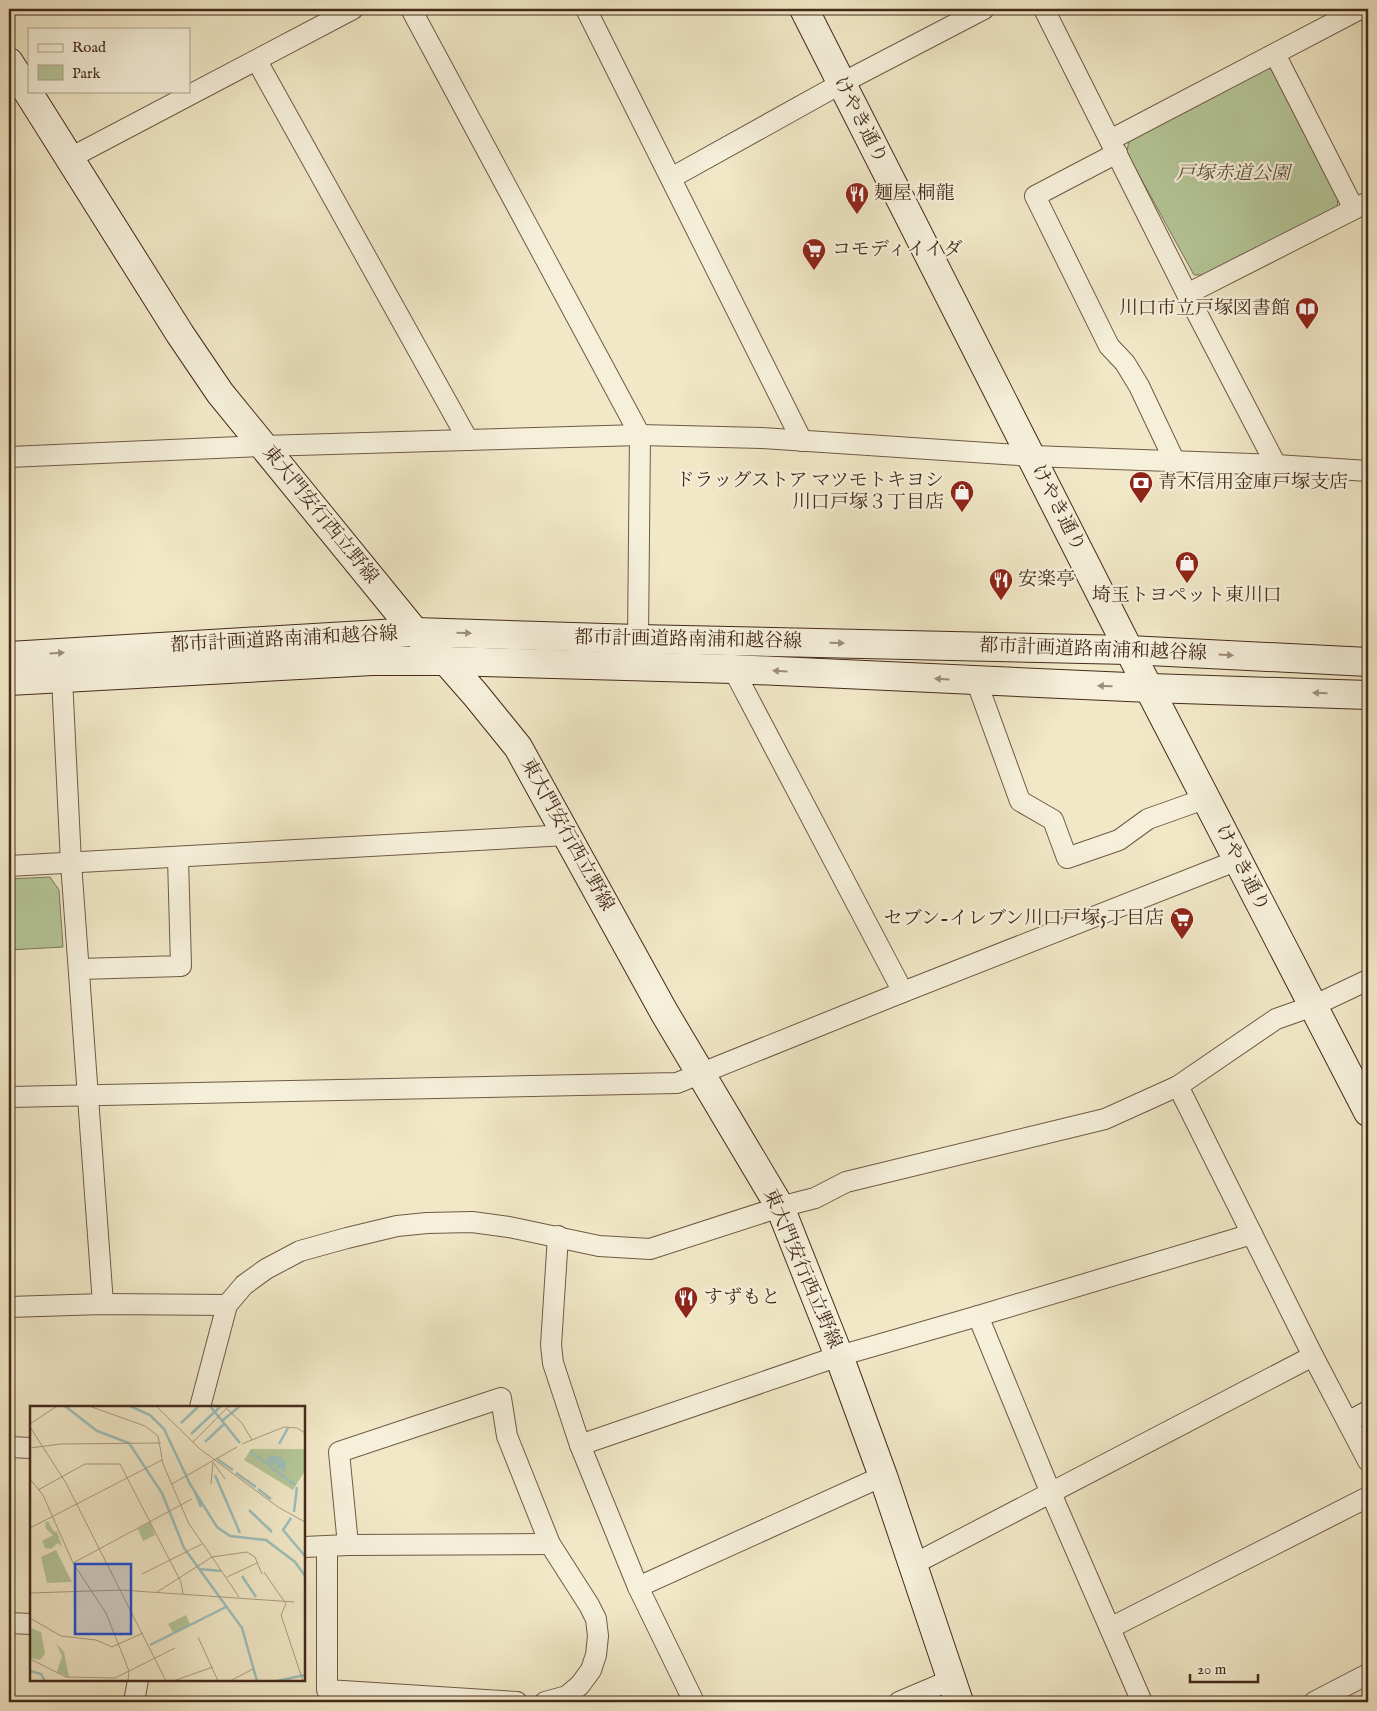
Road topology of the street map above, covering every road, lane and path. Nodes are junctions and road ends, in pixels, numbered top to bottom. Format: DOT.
graph roads {
  1 [pos="353,9"];
  2 [pos="410,9"];
  3 [pos="586,9"];
  4 [pos="804,9"];
  5 [pos="984,9"];
  6 [pos="1044,9"];
  7 [pos="1360,9"];
  8 [pos="1275,54"];
  9 [pos="257,61"];
  10 [pos="9,62"];
  11 [pos="842,84"];
  12 [pos="28,92"];
  13 [pos="28,92"];
  14 [pos="1114,147"];
  15 [pos="70,158"];
  16 [pos="671,178"];
  17 [pos="1361,206"];
  18 [pos="1187,294"];
  19 [pos="640,435"];
  20 [pos="468,440"];
  21 [pos="802,441"];
  22 [pos="263,446"];
  23 [pos="1032,456"];
  24 [pos="9,457"];
  25 [pos="1175,462"];
  26 [pos="1276,465"];
  27 [pos="1368,471"];
  28 [pos="415,632"];
  29 [pos="638,639"];
  30 [pos="1129,650"];
  31 [pos="9,656"];
  32 [pos="446,661"];
  33 [pos="1368,662"];
  34 [pos="733,669"];
  35 [pos="62,678"];
  36 [pos="976,680"];
  37 [pos="9,681"];
  38 [pos="1150,688"];
  39 [pos="1368,695"];
  40 [pos="1207,798"];
  41 [pos="567,835"];
  42 [pos="178,858"];
  43 [pos="1238,860"];
  44 [pos="71,863"];
  45 [pos="9,866"];
  46 [pos="80,969"];
  47 [pos="1368,980"];
  48 [pos="903,992"];
  49 [pos="1313,1006"];
  50 [pos="702,1073"];
  51 [pos="1178,1086"];
  52 [pos="9,1097"];
  53 [pos="88,1097"];
  54 [pos="1368,1112"];
  55 [pos="780,1207"];
  56 [pos="1252,1234"];
  57 [pos="558,1236"];
  58 [pos="103,1304"];
  59 [pos="227,1305"];
  60 [pos="9,1307"];
  61 [pos="978,1316"];
  62 [pos="839,1356"];
  63 [pos="1313,1356"];
  64 [pos="200,1406"];
  65 [pos="1368,1411"];
  66 [pos="1348,1422"];
  67 [pos="580,1445"];
  68 [pos="9,1447"];
  69 [pos="30,1448"];
  70 [pos="1368,1461"];
  71 [pos="883,1476"];
  72 [pos="1050,1492"];
  73 [pos="1368,1497"];
  74 [pos="550,1544"];
  75 [pos="348,1545"];
  76 [pos="326,1547"];
  77 [pos="305,1548"];
  78 [pos="912,1565"];
  79 [pos="638,1587"];
  80 [pos="9,1623"];
  81 [pos="30,1624"];
  82 [pos="1110,1628"];
  83 [pos="1368,1674"];
  84 [pos="138,1681"];
  85 [pos="955,1691"];
  86 [pos="134,1702"];
  87 [pos="517,1702"];
  88 [pos="545,1702"];
  89 [pos="694,1702"];
  90 [pos="899,1702"];
  91 [pos="1142,1702"];
  92 [pos="1314,1702"];
  1 -- 9 [label="street"];
  2 -- 19 [label="street"];
  3 -- 16 [label="street"];
  4 -- 11 [label="street, けやき通り"];
  5 -- 11 [label="street"];
  6 -- 14 [label="street"];
  7 -- 8 [label="street"];
  8 -- 14 [label="street"];
  8 -- 17 [label="street"];
  9 -- 15 [label="street"];
  9 -- 20 [label="street"];
  10 -- 13 [label="street, 東大門安行西立野線"];
  11 -- 16 [label="street"];
  11 -- 23 [label="street, けやき通り"];
  12 -- 15 [label="street, 東大門安行西立野線"];
  14 -- 18 [label="street"];
  14 -- 25 [label="street"];
  15 -- 22 [label="street, 東大門安行西立野線"];
  16 -- 21 [label="street"];
  17 -- 18 [label="street"];
  18 -- 26 [label="street"];
  19 -- 20 [label="street"];
  19 -- 21 [label="street"];
  19 -- 29 [label="street"];
  20 -- 22 [label="street"];
  21 -- 23 [label="street"];
  22 -- 24 [label="street"];
  22 -- 28 [label="street, 東大門安行西立野線"];
  23 -- 25 [label="street"];
  23 -- 30 [label="street, けやき通り"];
  25 -- 26 [label="street"];
  26 -- 27 [label="street"];
  28 -- 29 [label="street, 都市計画道路南浦和越谷線, one-way"];
  31 -- 28 [label="street, 都市計画道路南浦和越谷線, one-way"];
  28 -- 32 [label="street, 東大門安行西立野線"];
  29 -- 30 [label="street, 都市計画道路南浦和越谷線, one-way"];
  30 -- 33 [label="street, 都市計画道路南浦和越谷線, one-way"];
  30 -- 38 [label="street, けやき通り"];
  32 -- 34 [label="street, 都市計画道路南浦和越谷線"];
  32 -- 35 [label="street, 都市計画道路南浦和越谷線"];
  32 -- 41 [label="street, 東大門安行西立野線"];
  36 -- 34 [label="street, 都市計画道路南浦和越谷線, one-way"];
  34 -- 48 [label="street"];
  35 -- 37 [label="street, 都市計画道路南浦和越谷線"];
  35 -- 44 [label="street"];
  38 -- 36 [label="street, 都市計画道路南浦和越谷線, one-way"];
  36 -- 40 [label="street"];
  39 -- 38 [label="street, 都市計画道路南浦和越谷線, one-way"];
  38 -- 40 [label="street, けやき通り"];
  40 -- 43 [label="street, けやき通り"];
  41 -- 42 [label="street"];
  41 -- 50 [label="street, 東大門安行西立野線"];
  42 -- 44 [label="street"];
  42 -- 46 [label="street"];
  43 -- 48 [label="street"];
  43 -- 49 [label="street, けやき通り"];
  44 -- 45 [label="street"];
  44 -- 46 [label="street"];
  46 -- 53 [label="street"];
  47 -- 49 [label="street"];
  48 -- 50 [label="street"];
  49 -- 51 [label="street"];
  49 -- 54 [label="street, けやき通り"];
  50 -- 53 [label="street"];
  50 -- 55 [label="street, 東大門安行西立野線"];
  51 -- 55 [label="street"];
  51 -- 56 [label="street"];
  52 -- 53 [label="street"];
  53 -- 58 [label="street"];
  55 -- 57 [label="street"];
  55 -- 62 [label="street, 東大門安行西立野線"];
  56 -- 61 [label="street"];
  56 -- 63 [label="street"];
  57 -- 59 [label="street"];
  57 -- 67 [label="street"];
  58 -- 59 [label="street"];
  58 -- 60 [label="street"];
  59 -- 64 [label="street"];
  61 -- 62 [label="street"];
  61 -- 72 [label="street"];
  62 -- 67 [label="street"];
  62 -- 71 [label="street, 東大門安行西立野線"];
  63 -- 66 [label="street"];
  63 -- 72 [label="street"];
  65 -- 66 [label="street"];
  66 -- 70 [label="street"];
  67 -- 79 [label="street"];
  68 -- 69 [label="street"];
  71 -- 78 [label="street, 東大門安行西立野線"];
  71 -- 79 [label="street"];
  72 -- 78 [label="street"];
  72 -- 82 [label="street"];
  73 -- 82 [label="street"];
  74 -- 75 [label="street"];
  74 -- 75 [label="street"];
  74 -- 88 [label="street"];
  75 -- 76 [label="street"];
  76 -- 77 [label="street"];
  76 -- 87 [label="street"];
  78 -- 85 [label="street, 東大門安行西立野線"];
  79 -- 89 [label="street"];
  80 -- 81 [label="street"];
  82 -- 91 [label="street"];
  83 -- 92 [label="street"];
  84 -- 86 [label="street"];
  85 -- 90 [label="street"];
}
